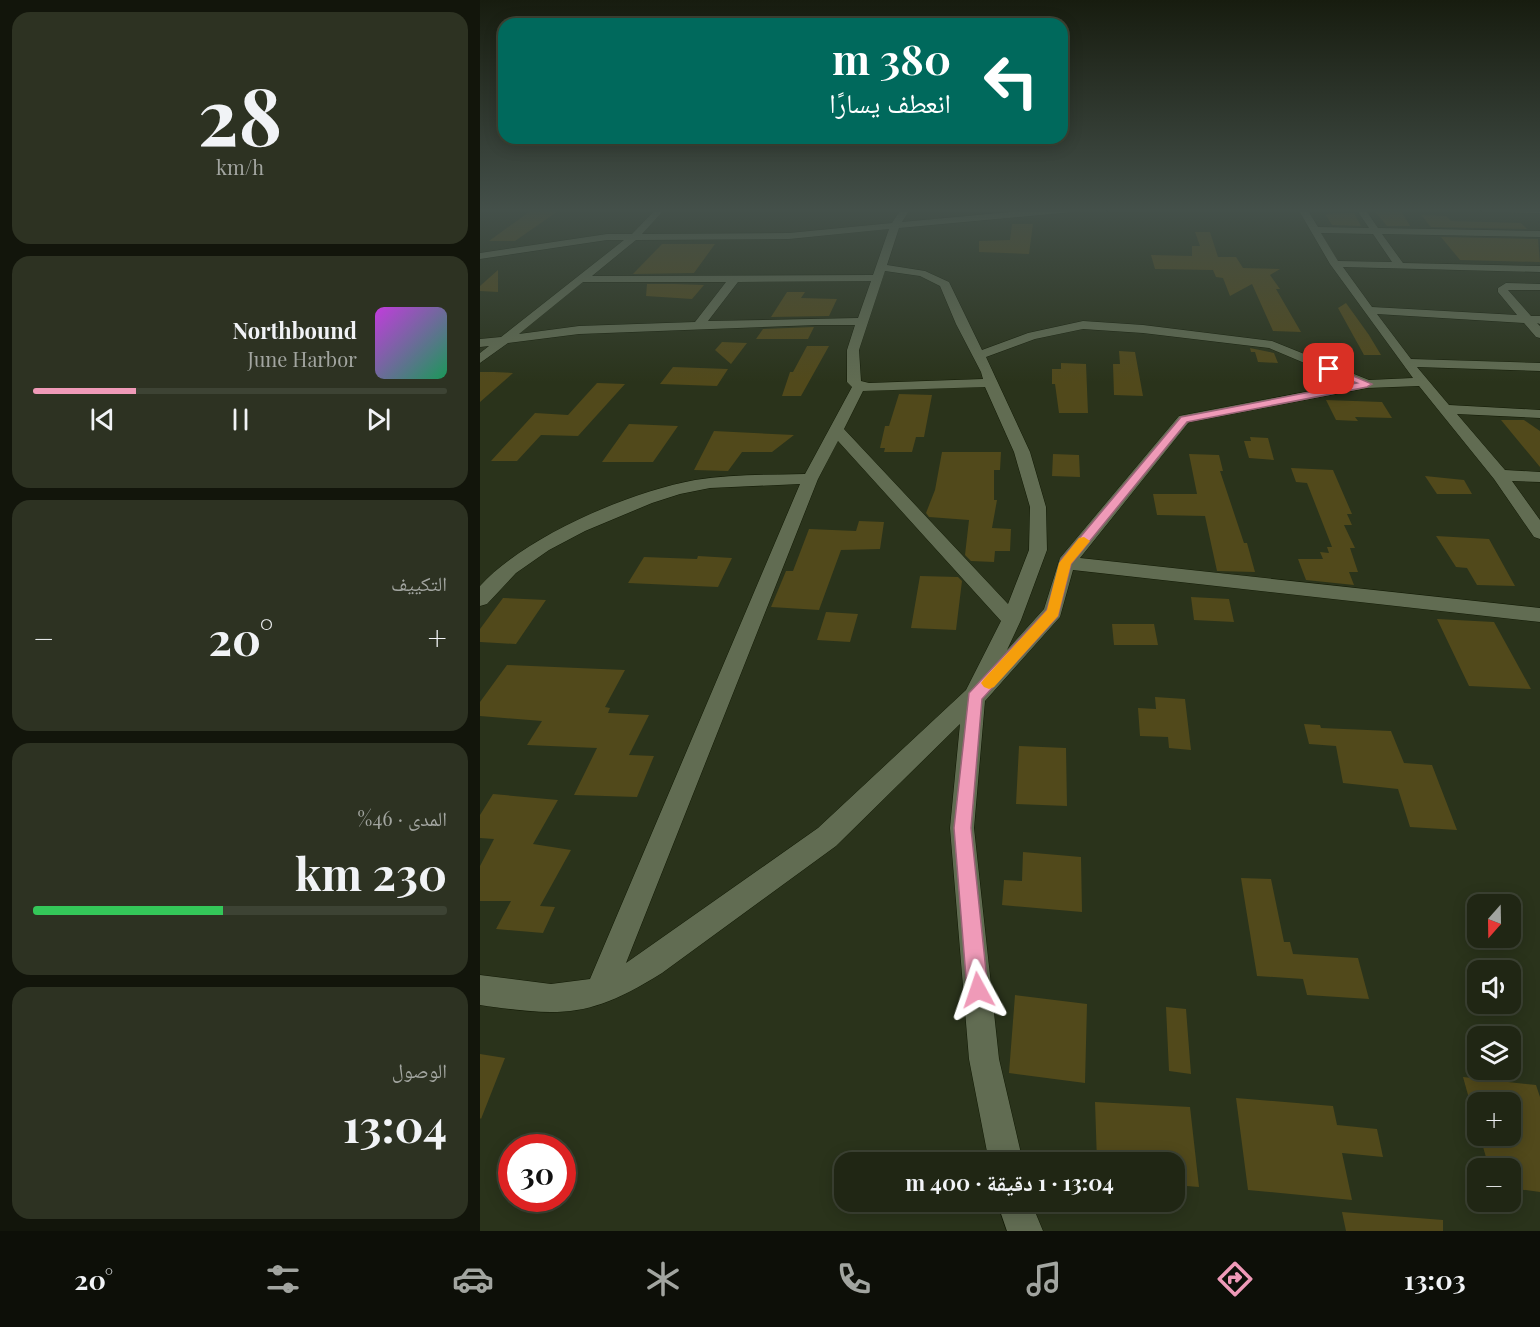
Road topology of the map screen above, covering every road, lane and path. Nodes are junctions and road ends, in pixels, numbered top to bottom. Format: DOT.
graph roads {
  1 [pos="596,266"];
  2 [pos="881,266"];
  3 [pos="1337,266"];
  4 [pos="1424,266"];
  5 [pos="1507,268"];
  6 [pos="1540,269"];
  7 [pos="879,272"];
  8 [pos="580,279"];
  9 [pos="735,279"];
  10 [pos="1526,287"];
  11 [pos="1540,287"];
  12 [pos="1368,310"];
  13 [pos="1527,319"];
  14 [pos="1540,320"];
  15 [pos="863,322"];
  16 [pos="699,325"];
  17 [pos="1540,334"];
  18 [pos="507,340"];
  19 [pos="480,343"];
  20 [pos="979,355"];
  21 [pos="480,358"];
  22 [pos="1407,363"];
  23 [pos="1540,367"];
  24 [pos="1423,381"];
  25 [pos="990,383"];
  26 [pos="1367,384"];
  27 [pos="859,386"];
  28 [pos="1446,410"];
  29 [pos="1540,414"];
  30 [pos="837,431"];
  31 [pos="1500,475"];
  32 [pos="1540,477"];
  33 [pos="810,479"];
  34 [pos="1540,532"];
  35 [pos="1065,563"];
  36 [pos="480,599"];
  37 [pos="1540,615"];
  38 [pos="1011,620"];
  39 [pos="975,697"];
  40 [pos="480,990"];
  41 [pos="600,991"];
  42 [pos="1004,1152"];
  43 [pos="1018,1212"];
  44 [pos="1025,1231"];
  1 -- 8 [label="street"];
  2 -- 7 [label="street"];
  3 -- 12 [label="street"];
  4 -- 5 [label="street"];
  5 -- 6 [label="street"];
  5 -- 10 [label="street"];
  7 -- 9 [label="street"];
  7 -- 15 [label="street"];
  7 -- 20 [label="street"];
  8 -- 9 [label="street"];
  8 -- 18 [label="street"];
  9 -- 16 [label="street"];
  10 -- 11 [label="street"];
  10 -- 13 [label="street"];
  12 -- 13 [label="street"];
  12 -- 22 [label="street"];
  13 -- 14 [label="street"];
  13 -- 17 [label="street"];
  15 -- 16 [label="street"];
  15 -- 27 [label="street"];
  16 -- 18 [label="street"];
  18 -- 19 [label="street"];
  18 -- 21 [label="street"];
  20 -- 25 [label="street"];
  20 -- 26 [label="street"];
  22 -- 23 [label="street"];
  22 -- 24 [label="street"];
  24 -- 26 [label="street"];
  24 -- 28 [label="street"];
  25 -- 27 [label="street"];
  25 -- 38 [label="street"];
  26 -- 35 [label="street"];
  27 -- 30 [label="street"];
  28 -- 29 [label="street"];
  28 -- 31 [label="street"];
  30 -- 33 [label="street"];
  30 -- 38 [label="street"];
  31 -- 32 [label="street"];
  31 -- 34 [label="street"];
  33 -- 36 [label="street"];
  33 -- 41 [label="street"];
  35 -- 37 [label="street"];
  35 -- 39 [label="street"];
  38 -- 39 [label="street"];
  39 -- 41 [label="street"];
  39 -- 42 [label="street"];
  40 -- 41 [label="street"];
  43 -- 44 [label="street"];
}
